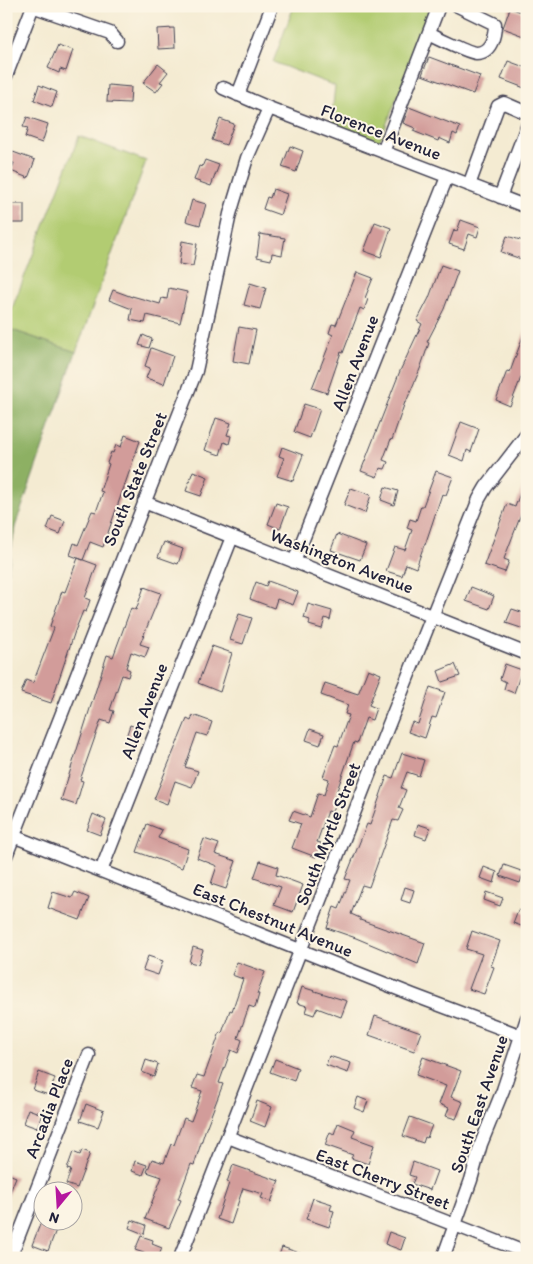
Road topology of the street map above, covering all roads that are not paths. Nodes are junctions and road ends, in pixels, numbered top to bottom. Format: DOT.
graph roads {
  1 [pos="32,6"];
  2 [pos="272,6"];
  3 [pos="439,6"];
  4 [pos="458,6"];
  5 [pos="429,33"];
  6 [pos="117,41"];
  7 [pos="6,76"];
  8 [pos="223,88"];
  9 [pos="238,95"];
  10 [pos="269,108"];
  11 [pos="527,113"];
  12 [pos="527,126"];
  13 [pos="383,152"];
  14 [pos="446,177"];
  15 [pos="469,185"];
  16 [pos="500,197"];
  17 [pos="527,208"];
  18 [pos="527,434"];
  19 [pos="144,502"];
  20 [pos="232,537"];
  21 [pos="294,562"];
  22 [pos="432,616"];
  23 [pos="527,654"];
  24 [pos="10,835"];
  25 [pos="6,856"];
  26 [pos="101,871"];
  27 [pos="302,950"];
  28 [pos="527,1018"];
  29 [pos="524,1037"];
  30 [pos="89,1056"];
  31 [pos="228,1137"];
  32 [pos="456,1226"];
  33 [pos="527,1253"];
  34 [pos="10,1258"];
  35 [pos="180,1258"];
  36 [pos="443,1258"];
  1 -- 6 [label="street"];
  1 -- 7 [label="street"];
  2 -- 9 [label="street"];
  3 -- 5 [label="street"];
  4 -- 5 [label="street"];
  5 -- 13 [label="street"];
  8 -- 9 [label="street, Florence Avenue"];
  9 -- 10 [label="street, Florence Avenue"];
  10 -- 13 [label="street, Florence Avenue"];
  10 -- 19 [label="street, South State Street"];
  11 -- 15 [label="street"];
  12 -- 16 [label="street"];
  13 -- 14 [label="street, Florence Avenue"];
  14 -- 15 [label="street, Florence Avenue"];
  14 -- 21 [label="street, Allen Avenue"];
  15 -- 16 [label="street, Florence Avenue"];
  16 -- 17 [label="street, Florence Avenue"];
  18 -- 22 [label="street, South Myrtle Street"];
  19 -- 20 [label="street, Washington Avenue"];
  19 -- 24 [label="street, South State Street"];
  20 -- 21 [label="street, Washington Avenue"];
  20 -- 26 [label="street, Allen Avenue"];
  21 -- 22 [label="street, Washington Avenue"];
  22 -- 23 [label="street, Washington Avenue"];
  22 -- 27 [label="street, South Myrtle Street"];
  24 -- 25 [label="street, South State Street"];
  24 -- 26 [label="street, East Chestnut Avenue"];
  26 -- 27 [label="street, East Chestnut Avenue"];
  27 -- 29 [label="street, East Chestnut Avenue"];
  27 -- 31 [label="street, South Myrtle Street"];
  28 -- 29 [label="street, South East Avenue"];
  29 -- 32 [label="street, South East Avenue"];
  30 -- 34 [label="street, Arcadia Place"];
  31 -- 32 [label="street, East Cherry Street"];
  31 -- 35 [label="street, South Myrtle Street"];
  32 -- 33 [label="street, East Cherry Street"];
  32 -- 36 [label="street, South East Avenue"];
}
